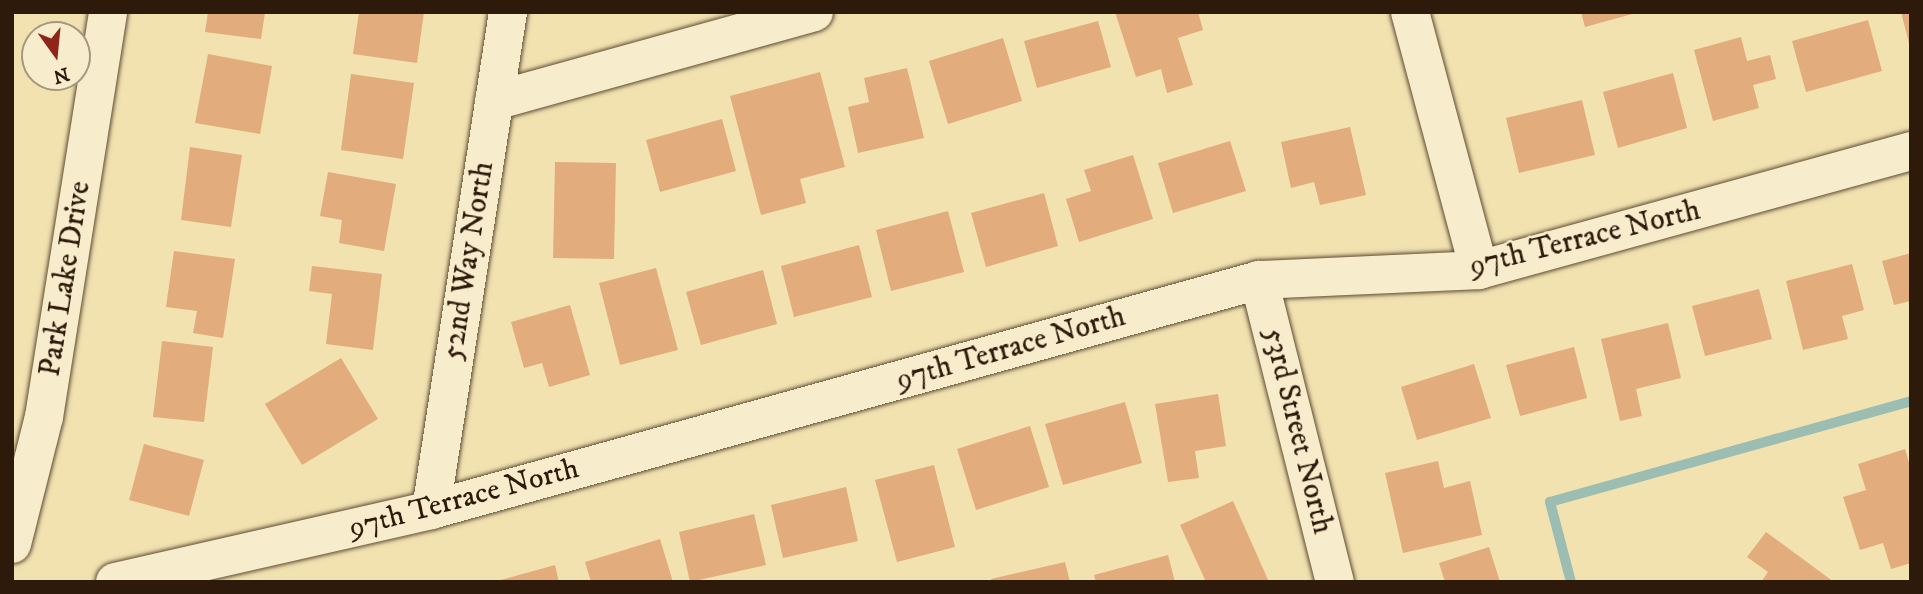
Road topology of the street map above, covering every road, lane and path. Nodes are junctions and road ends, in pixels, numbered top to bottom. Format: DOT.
graph roads {
  1 [pos="108,12"];
  2 [pos="508,12"];
  3 [pos="814,12"];
  4 [pos="1410,12"];
  5 [pos="494,101"];
  6 [pos="1911,151"];
  7 [pos="1479,270"];
  8 [pos="1259,280"];
  9 [pos="28,414"];
  10 [pos="431,510"];
  11 [pos="12,544"];
  12 [pos="115,582"];
  13 [pos="1335,582"];
  1 -- 9 [label="street, Park Lake Drive"];
  2 -- 5 [label="street, 52nd Way North"];
  3 -- 5 [label="street"];
  4 -- 7 [label="street"];
  5 -- 10 [label="street, 52nd Way North"];
  6 -- 7 [label="street, 97th Terrace North"];
  7 -- 8 [label="street, 97th Terrace North"];
  8 -- 10 [label="street, 97th Terrace North"];
  8 -- 13 [label="street, 53rd Street North"];
  9 -- 11 [label="street, Park Lake Drive"];
  10 -- 12 [label="street, 97th Terrace North"];
}
